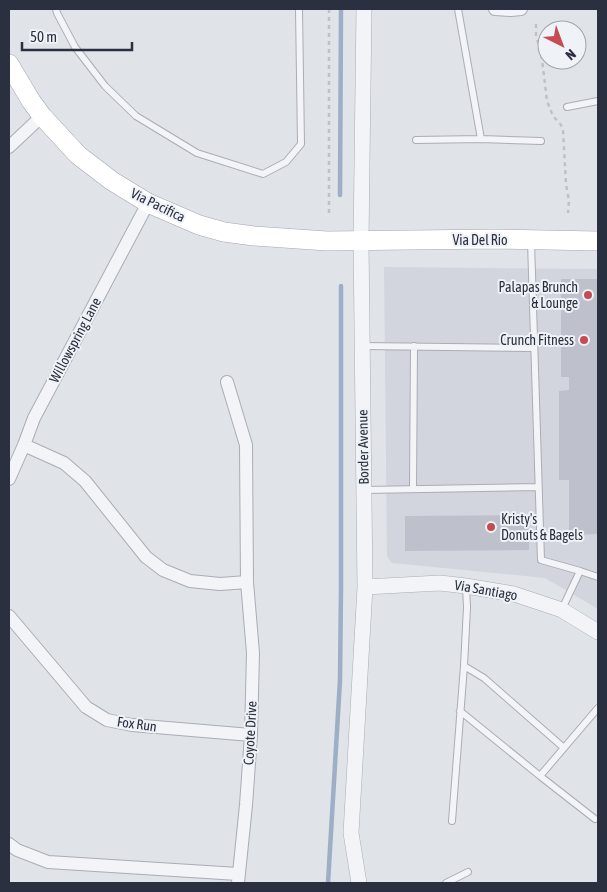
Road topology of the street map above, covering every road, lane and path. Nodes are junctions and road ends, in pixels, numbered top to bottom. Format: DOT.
graph roads {
  1 [pos="56,9"];
  2 [pos="299,9"];
  3 [pos="329,9"];
  4 [pos="364,9"];
  5 [pos="458,9"];
  6 [pos="495,9"];
  7 [pos="521,9"];
  8 [pos="536,24"];
  9 [pos="9,64"];
  10 [pos="598,101"];
  11 [pos="566,107"];
  12 [pos="42,116"];
  13 [pos="480,139"];
  14 [pos="416,140"];
  15 [pos="541,141"];
  16 [pos="9,147"];
  17 [pos="148,203"];
  18 [pos="329,213"];
  19 [pos="568,213"];
  20 [pos="531,240"];
  21 [pos="361,241"];
  22 [pos="598,241"];
  23 [pos="362,346"];
  24 [pos="414,346"];
  25 [pos="534,348"];
  26 [pos="228,382"];
  27 [pos="24,445"];
  28 [pos="9,479"];
  29 [pos="538,488"];
  30 [pos="364,490"];
  31 [pos="412,490"];
  32 [pos="580,571"];
  33 [pos="598,576"];
  34 [pos="247,582"];
  35 [pos="466,586"];
  36 [pos="365,587"];
  37 [pos="562,610"];
  38 [pos="9,616"];
  39 [pos="598,632"];
  40 [pos="464,666"];
  41 [pos="598,708"];
  42 [pos="460,711"];
  43 [pos="251,735"];
  44 [pos="564,748"];
  45 [pos="540,776"];
  46 [pos="594,818"];
  47 [pos="452,821"];
  48 [pos="9,844"];
  49 [pos="468,872"];
  50 [pos="238,879"];
  51 [pos="359,883"];
  52 [pos="446,883"];
  1 -- 2 [label="lane"];
  3 -- 18 [label="path"];
  4 -- 21 [label="street, Border Avenue"];
  5 -- 13 [label="lane"];
  6 -- 7 [label="street"];
  8 -- 19 [label="path"];
  9 -- 12 [label="main road, Via Pacifica"];
  10 -- 11 [label="lane"];
  12 -- 16 [label="street"];
  12 -- 17 [label="main road, Via Pacifica"];
  13 -- 14 [label="lane"];
  13 -- 15 [label="lane"];
  17 -- 21 [label="main road, Via Pacifica"];
  17 -- 27 [label="street, Willowspring Lane"];
  20 -- 21 [label="main road, Via Del Rio"];
  20 -- 22 [label="main road, Via Del Rio"];
  20 -- 25 [label="lane"];
  21 -- 23 [label="street, Border Avenue"];
  23 -- 24 [label="lane"];
  23 -- 30 [label="street, Border Avenue"];
  24 -- 25 [label="lane"];
  24 -- 31 [label="lane"];
  25 -- 29 [label="lane"];
  26 -- 34 [label="street, Coyote Drive"];
  27 -- 28 [label="street, Willowspring Lane"];
  27 -- 34 [label="street"];
  29 -- 31 [label="lane"];
  29 -- 32 [label="lane"];
  30 -- 31 [label="lane"];
  30 -- 36 [label="street, Border Avenue"];
  32 -- 33 [label="lane"];
  32 -- 37 [label="lane"];
  34 -- 43 [label="street, Coyote Drive"];
  35 -- 36 [label="street, Via Santiago"];
  35 -- 37 [label="street, Via Santiago"];
  35 -- 40 [label="lane"];
  36 -- 51 [label="street, Border Avenue"];
  37 -- 39 [label="street, Via Santiago"];
  38 -- 43 [label="street, Fox Run"];
  40 -- 42 [label="lane"];
  40 -- 44 [label="lane"];
  41 -- 44 [label="lane"];
  42 -- 45 [label="lane"];
  42 -- 47 [label="lane"];
  43 -- 50 [label="street, Coyote Drive"];
  44 -- 45 [label="lane"];
  45 -- 46 [label="lane"];
  48 -- 50 [label="street"];
  49 -- 52 [label="lane"];
}
